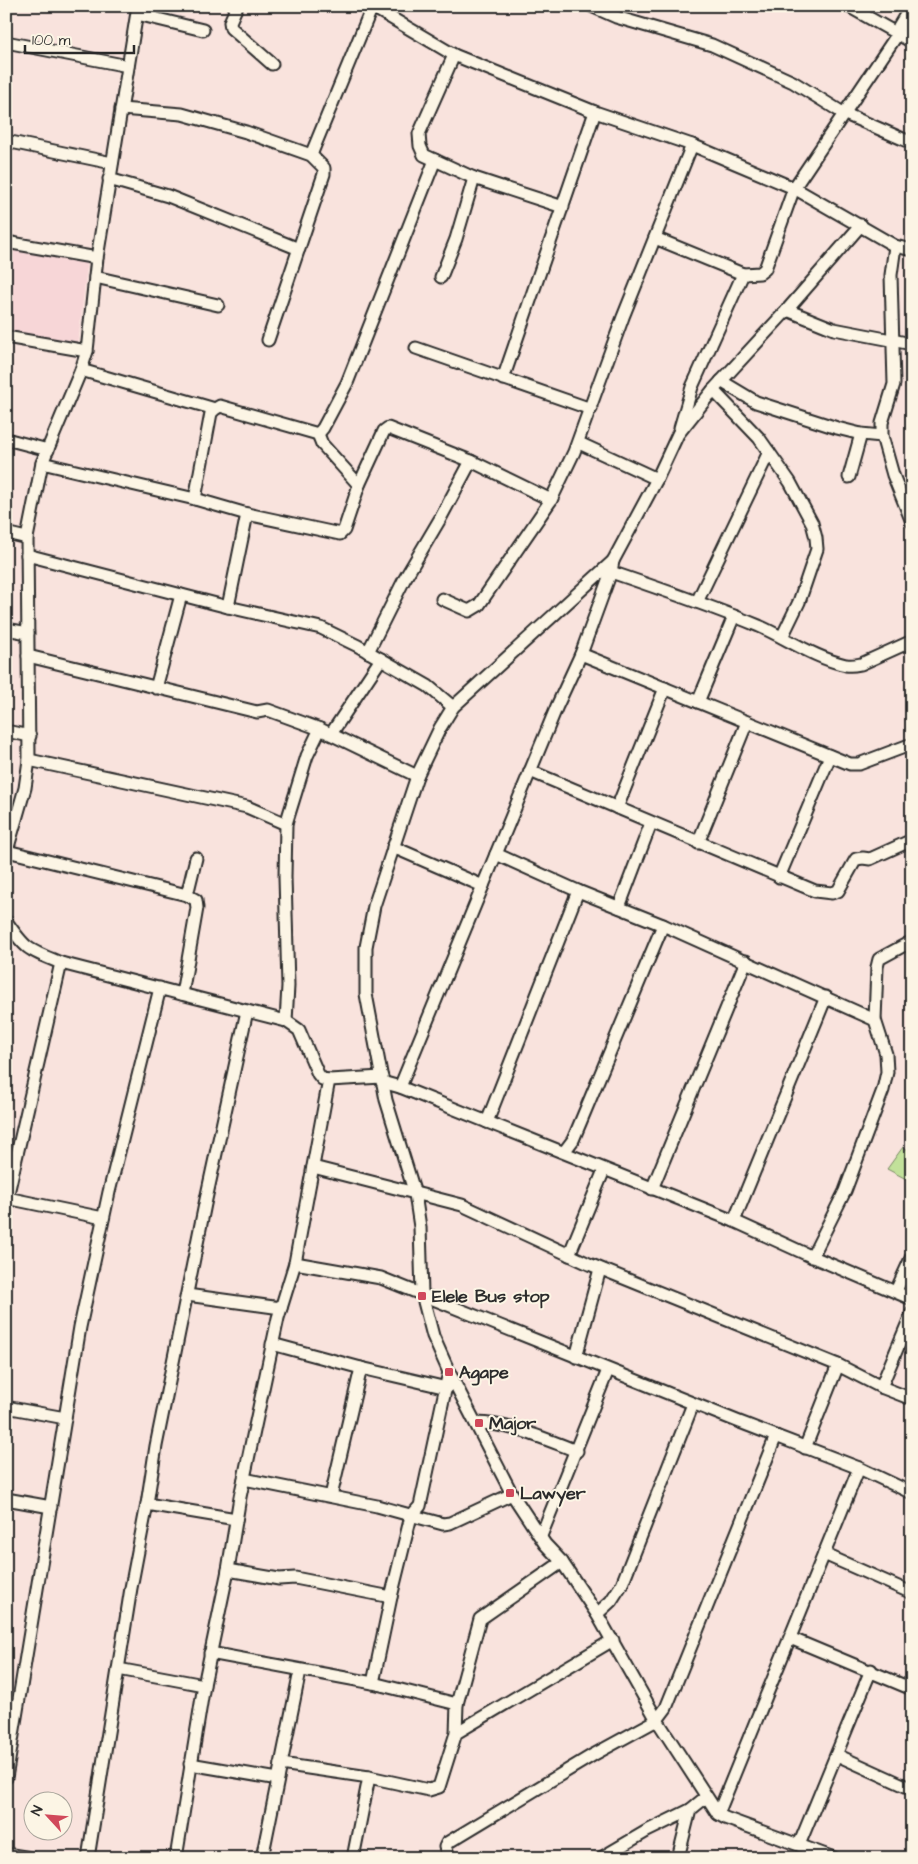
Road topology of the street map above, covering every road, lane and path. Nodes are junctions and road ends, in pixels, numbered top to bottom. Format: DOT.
graph roads {
  1 [pos="237,6"];
  2 [pos="591,6"];
  3 [pos="848,6"];
  4 [pos="911,6"];
  5 [pos="372,7"];
  6 [pos="138,10"];
  7 [pos="203,30"];
  8 [pos="897,35"];
  9 [pos="6,42"];
  10 [pos="912,42"];
  11 [pos="454,55"];
  12 [pos="272,64"];
  13 [pos="128,66"];
  14 [pos="121,110"];
  15 [pos="595,112"];
  16 [pos="843,113"];
  17 [pos="6,142"];
  18 [pos="912,143"];
  19 [pos="692,145"];
  20 [pos="311,156"];
  21 [pos="435,160"];
  22 [pos="112,163"];
  23 [pos="474,178"];
  24 [pos="109,179"];
  25 [pos="794,188"];
  26 [pos="563,207"];
  27 [pos="861,226"];
  28 [pos="655,238"];
  29 [pos="6,242"];
  30 [pos="895,246"];
  31 [pos="299,249"];
  32 [pos="912,250"];
  33 [pos="97,258"];
  34 [pos="743,274"];
  35 [pos="96,277"];
  36 [pos="441,277"];
  37 [pos="218,305"];
  38 [pos="787,310"];
  39 [pos="6,337"];
  40 [pos="268,340"];
  41 [pos="893,340"];
  42 [pos="912,344"];
  43 [pos="416,348"];
  44 [pos="86,351"];
  45 [pos="81,370"];
  46 [pos="503,379"];
  47 [pos="721,381"];
  48 [pos="713,390"];
  49 [pos="215,408"];
  50 [pos="590,409"];
  51 [pos="318,434"];
  52 [pos="678,434"];
  53 [pos="860,434"];
  54 [pos="882,436"];
  55 [pos="6,439"];
  56 [pos="578,443"];
  57 [pos="48,450"];
  58 [pos="769,452"];
  59 [pos="472,461"];
  60 [pos="42,463"];
  61 [pos="849,477"];
  62 [pos="657,479"];
  63 [pos="359,485"];
  64 [pos="194,499"];
  65 [pos="551,500"];
  66 [pos="247,514"];
  67 [pos="912,522"];
  68 [pos="6,533"];
  69 [pos="27,538"];
  70 [pos="27,555"];
  71 [pos="612,566"];
  72 [pos="181,595"];
  73 [pos="442,599"];
  74 [pos="697,602"];
  75 [pos="228,607"];
  76 [pos="734,616"];
  77 [pos="6,629"];
  78 [pos="28,633"];
  79 [pos="782,637"];
  80 [pos="912,641"];
  81 [pos="368,652"];
  82 [pos="581,654"];
  83 [pos="28,656"];
  84 [pos="380,659"];
  85 [pos="156,688"];
  86 [pos="665,688"];
  87 [pos="698,702"];
  88 [pos="453,707"];
  89 [pos="747,722"];
  90 [pos="320,729"];
  91 [pos="6,730"];
  92 [pos="331,734"];
  93 [pos="30,736"];
  94 [pos="912,744"];
  95 [pos="830,756"];
  96 [pos="29,760"];
  97 [pos="530,771"];
  98 [pos="418,776"];
  99 [pos="617,808"];
  100 [pos="651,823"];
  101 [pos="286,824"];
  102 [pos="9,835"];
  103 [pos="912,840"];
  104 [pos="698,843"];
  105 [pos="393,847"];
  106 [pos="7,852"];
  107 [pos="496,854"];
  108 [pos="196,858"];
  109 [pos="779,877"];
  110 [pos="483,886"];
  111 [pos="578,891"];
  112 [pos="187,895"];
  113 [pos="619,907"];
  114 [pos="6,921"];
  115 [pos="663,925"];
  116 [pos="912,942"];
  117 [pos="746,961"];
  118 [pos="61,963"];
  119 [pos="160,988"];
  120 [pos="182,994"];
  121 [pos="826,997"];
  122 [pos="247,1010"];
  123 [pos="875,1020"];
  124 [pos="286,1021"];
  125 [pos="328,1080"];
  126 [pos="382,1080"];
  127 [pos="400,1087"];
  128 [pos="487,1122"];
  129 [pos="573,1140"];
  130 [pos="564,1152"];
  131 [pos="575,1157"];
  132 [pos="313,1167"];
  133 [pos="604,1170"];
  134 [pos="652,1189"];
  135 [pos="415,1194"];
  136 [pos="7,1200"];
  137 [pos="103,1218"];
  138 [pos="734,1221"];
  139 [pos="569,1255"];
  140 [pos="912,1256"];
  141 [pos="812,1257"];
  142 [pos="295,1263"];
  143 [pos="600,1269"];
  144 [pos="896,1291"];
  145 [pos="187,1294"];
  146 [pos="422,1294"];
  147 [pos="912,1299"];
  148 [pos="281,1308"];
  149 [pos="912,1313"];
  150 [pos="272,1344"];
  151 [pos="576,1357"];
  152 [pos="838,1365"];
  153 [pos="361,1368"];
  154 [pos="608,1370"];
  155 [pos="449,1372"];
  156 [pos="881,1387"];
  157 [pos="447,1388"];
  158 [pos="912,1399"];
  159 [pos="693,1404"];
  160 [pos="6,1407"];
  161 [pos="65,1418"];
  162 [pos="476,1423"];
  163 [pos="776,1436"];
  164 [pos="805,1448"];
  165 [pos="577,1451"];
  166 [pos="859,1468"];
  167 [pos="244,1479"];
  168 [pos="912,1493"];
  169 [pos="512,1494"];
  170 [pos="331,1496"];
  171 [pos="6,1498"];
  172 [pos="148,1504"];
  173 [pos="51,1506"];
  174 [pos="411,1516"];
  175 [pos="236,1519"];
  176 [pos="541,1536"];
  177 [pos="824,1554"];
  178 [pos="562,1562"];
  179 [pos="228,1570"];
  180 [pos="912,1593"];
  181 [pos="391,1597"];
  182 [pos="597,1614"];
  183 [pos="790,1638"];
  184 [pos="613,1640"];
  185 [pos="210,1653"];
  186 [pos="118,1669"];
  187 [pos="870,1670"];
  188 [pos="300,1671"];
  189 [pos="373,1683"];
  190 [pos="204,1685"];
  191 [pos="912,1689"];
  192 [pos="457,1704"];
  193 [pos="12,1713"];
  194 [pos="657,1720"];
  195 [pos="456,1733"];
  196 [pos="837,1755"];
  197 [pos="190,1764"];
  198 [pos="281,1764"];
  199 [pos="369,1777"];
  200 [pos="6,1778"];
  201 [pos="278,1778"];
  202 [pos="912,1789"];
  203 [pos="706,1797"];
  204 [pos="690,1810"];
  205 [pos="718,1814"];
  206 [pos="799,1845"];
  207 [pos="6,1854"];
  208 [pos="31,1858"];
  209 [pos="88,1858"];
  210 [pos="176,1858"];
  211 [pos="262,1858"];
  212 [pos="353,1858"];
  213 [pos="450,1858"];
  214 [pos="601,1858"];
  215 [pos="678,1858"];
  216 [pos="834,1858"];
  1 -- 12 [label="street"];
  2 -- 16 [label="street"];
  3 -- 8 [label="street"];
  4 -- 8 [label="street"];
  5 -- 11 [label="street"];
  5 -- 20 [label="street"];
  6 -- 7 [label="street"];
  6 -- 13 [label="street"];
  8 -- 10 [label="street"];
  8 -- 16 [label="street"];
  9 -- 13 [label="street"];
  11 -- 15 [label="street"];
  11 -- 21 [label="street"];
  13 -- 14 [label="street"];
  14 -- 20 [label="street"];
  14 -- 22 [label="street"];
  15 -- 19 [label="street"];
  15 -- 26 [label="street"];
  16 -- 18 [label="street"];
  16 -- 25 [label="street"];
  17 -- 22 [label="street"];
  19 -- 25 [label="street"];
  19 -- 28 [label="street"];
  20 -- 31 [label="street"];
  21 -- 23 [label="street"];
  21 -- 51 [label="street"];
  22 -- 24 [label="street"];
  23 -- 26 [label="street"];
  23 -- 36 [label="street"];
  24 -- 31 [label="street"];
  24 -- 33 [label="street"];
  25 -- 27 [label="street"];
  25 -- 34 [label="street"];
  26 -- 46 [label="street"];
  27 -- 30 [label="street"];
  27 -- 38 [label="street"];
  28 -- 34 [label="street"];
  28 -- 50 [label="street"];
  29 -- 33 [label="street"];
  30 -- 32 [label="street"];
  30 -- 41 [label="street"];
  31 -- 40 [label="street"];
  33 -- 35 [label="street"];
  34 -- 52 [label="street"];
  35 -- 37 [label="street"];
  35 -- 44 [label="street"];
  38 -- 41 [label="street"];
  38 -- 47 [label="street"];
  39 -- 44 [label="street"];
  41 -- 42 [label="street"];
  41 -- 54 [label="street"];
  43 -- 46 [label="street"];
  44 -- 45 [label="street"];
  45 -- 49 [label="street"];
  45 -- 57 [label="street"];
  46 -- 50 [label="street"];
  47 -- 48 [label="street"];
  47 -- 53 [label="street"];
  48 -- 52 [label="street"];
  48 -- 58 [label="street"];
  49 -- 51 [label="street"];
  49 -- 64 [label="street"];
  50 -- 56 [label="street"];
  51 -- 63 [label="street"];
  52 -- 62 [label="street"];
  53 -- 54 [label="street"];
  53 -- 61 [label="street"];
  54 -- 67 [label="street"];
  55 -- 57 [label="street"];
  56 -- 62 [label="street"];
  56 -- 65 [label="street"];
  57 -- 60 [label="street"];
  58 -- 74 [label="street"];
  58 -- 79 [label="street"];
  59 -- 63 [label="street"];
  59 -- 65 [label="street"];
  59 -- 81 [label="street"];
  60 -- 64 [label="street"];
  60 -- 69 [label="street"];
  62 -- 71 [label="street"];
  63 -- 66 [label="street"];
  64 -- 66 [label="street"];
  65 -- 73 [label="street"];
  66 -- 75 [label="street"];
  68 -- 69 [label="street"];
  69 -- 70 [label="street"];
  70 -- 72 [label="street"];
  70 -- 78 [label="street"];
  71 -- 74 [label="street"];
  71 -- 82 [label="street"];
  71 -- 88 [label="street"];
  72 -- 75 [label="street"];
  72 -- 85 [label="street"];
  74 -- 76 [label="street"];
  75 -- 81 [label="street"];
  76 -- 79 [label="street"];
  76 -- 87 [label="street"];
  77 -- 78 [label="street"];
  78 -- 83 [label="street"];
  79 -- 80 [label="street"];
  81 -- 84 [label="street"];
  82 -- 86 [label="street"];
  82 -- 97 [label="street"];
  83 -- 85 [label="street"];
  83 -- 93 [label="street"];
  84 -- 88 [label="street"];
  84 -- 92 [label="street"];
  85 -- 90 [label="street"];
  86 -- 87 [label="street"];
  86 -- 99 [label="street"];
  87 -- 89 [label="street"];
  88 -- 98 [label="street"];
  89 -- 95 [label="street"];
  89 -- 104 [label="street"];
  90 -- 92 [label="street"];
  90 -- 101 [label="street"];
  91 -- 93 [label="street"];
  92 -- 98 [label="street"];
  93 -- 96 [label="street"];
  94 -- 95 [label="street"];
  95 -- 109 [label="street"];
  96 -- 101 [label="street"];
  96 -- 102 [label="street"];
  97 -- 99 [label="street"];
  97 -- 107 [label="street"];
  98 -- 105 [label="street"];
  99 -- 100 [label="street"];
  100 -- 104 [label="street"];
  100 -- 113 [label="street"];
  101 -- 124 [label="street"];
  102 -- 106 [label="street"];
  103 -- 109 [label="street"];
  104 -- 109 [label="street"];
  105 -- 110 [label="street"];
  105 -- 126 [label="street"];
  106 -- 112 [label="street"];
  107 -- 110 [label="street"];
  107 -- 111 [label="street"];
  108 -- 112 [label="street"];
  110 -- 127 [label="street"];
  111 -- 113 [label="street"];
  111 -- 128 [label="street"];
  112 -- 120 [label="street"];
  113 -- 115 [label="street"];
  114 -- 118 [label="street"];
  115 -- 117 [label="street"];
  115 -- 129 [label="street"];
  116 -- 123 [label="street"];
  117 -- 121 [label="street"];
  117 -- 134 [label="street"];
  118 -- 119 [label="street"];
  118 -- 136 [label="street"];
  119 -- 120 [label="street"];
  119 -- 137 [label="street"];
  120 -- 122 [label="street"];
  121 -- 123 [label="street"];
  121 -- 138 [label="street"];
  122 -- 124 [label="street"];
  122 -- 145 [label="street"];
  123 -- 141 [label="street"];
  124 -- 125 [label="street"];
  125 -- 126 [label="street"];
  125 -- 132 [label="street"];
  126 -- 127 [label="street"];
  126 -- 135 [label="street"];
  127 -- 128 [label="street"];
  128 -- 130 [label="street"];
  129 -- 130 [label="street"];
  129 -- 131 [label="street"];
  130 -- 131 [label="street"];
  131 -- 133 [label="street"];
  132 -- 135 [label="street"];
  132 -- 142 [label="street"];
  133 -- 134 [label="street"];
  133 -- 139 [label="street"];
  134 -- 138 [label="street"];
  135 -- 139 [label="street"];
  135 -- 146 [label="street"];
  136 -- 137 [label="street"];
  137 -- 161 [label="street"];
  138 -- 141 [label="street"];
  139 -- 143 [label="street"];
  140 -- 144 [label="street"];
  141 -- 144 [label="street"];
  142 -- 146 [label="street"];
  142 -- 148 [label="street"];
  143 -- 151 [label="street"];
  143 -- 152 [label="street"];
  144 -- 147 [label="street"];
  145 -- 148 [label="street"];
  145 -- 172 [label="street"];
  146 -- 151 [label="street"];
  146 -- 155 [label="street"];
  148 -- 150 [label="street"];
  149 -- 156 [label="street"];
  150 -- 153 [label="street"];
  150 -- 167 [label="street"];
  151 -- 154 [label="street"];
  152 -- 156 [label="street"];
  152 -- 164 [label="street"];
  153 -- 157 [label="street"];
  153 -- 170 [label="street"];
  154 -- 159 [label="street"];
  154 -- 165 [label="street"];
  155 -- 157 [label="street"];
  155 -- 162 [label="street"];
  156 -- 158 [label="street"];
  157 -- 174 [label="street"];
  159 -- 163 [label="street"];
  159 -- 182 [label="street"];
  160 -- 161 [label="street"];
  161 -- 173 [label="street"];
  162 -- 165 [label="street"];
  162 -- 169 [label="street"];
  163 -- 164 [label="street"];
  163 -- 194 [label="street"];
  164 -- 166 [label="street"];
  165 -- 176 [label="street"];
  166 -- 168 [label="street"];
  166 -- 177 [label="street"];
  167 -- 170 [label="street"];
  167 -- 175 [label="street"];
  169 -- 174 [label="street"];
  169 -- 176 [label="street"];
  170 -- 174 [label="street"];
  171 -- 173 [label="street"];
  172 -- 175 [label="street"];
  172 -- 186 [label="street"];
  173 -- 193 [label="street"];
  174 -- 181 [label="street"];
  175 -- 179 [label="street"];
  176 -- 178 [label="street"];
  177 -- 180 [label="street"];
  177 -- 183 [label="street"];
  178 -- 182 [label="street"];
  178 -- 192 [label="street"];
  179 -- 181 [label="street"];
  179 -- 185 [label="street"];
  181 -- 189 [label="street"];
  182 -- 184 [label="street"];
  183 -- 187 [label="street"];
  183 -- 205 [label="street"];
  184 -- 194 [label="street"];
  184 -- 195 [label="street"];
  185 -- 188 [label="street"];
  185 -- 190 [label="street"];
  186 -- 190 [label="street"];
  186 -- 209 [label="street"];
  187 -- 191 [label="street"];
  187 -- 196 [label="street"];
  188 -- 189 [label="street"];
  188 -- 198 [label="street"];
  189 -- 192 [label="street"];
  190 -- 197 [label="street"];
  192 -- 195 [label="street"];
  193 -- 200 [label="street"];
  194 -- 203 [label="street"];
  194 -- 213 [label="street"];
  195 -- 199 [label="street"];
  196 -- 202 [label="street"];
  196 -- 206 [label="street"];
  197 -- 201 [label="street"];
  197 -- 210 [label="street"];
  198 -- 199 [label="street"];
  198 -- 201 [label="street"];
  199 -- 212 [label="street"];
  201 -- 211 [label="street"];
  203 -- 204 [label="street"];
  203 -- 205 [label="street"];
  204 -- 214 [label="street"];
  204 -- 215 [label="street"];
  205 -- 206 [label="street"];
  206 -- 216 [label="street"];
  207 -- 208 [label="street"];
}
